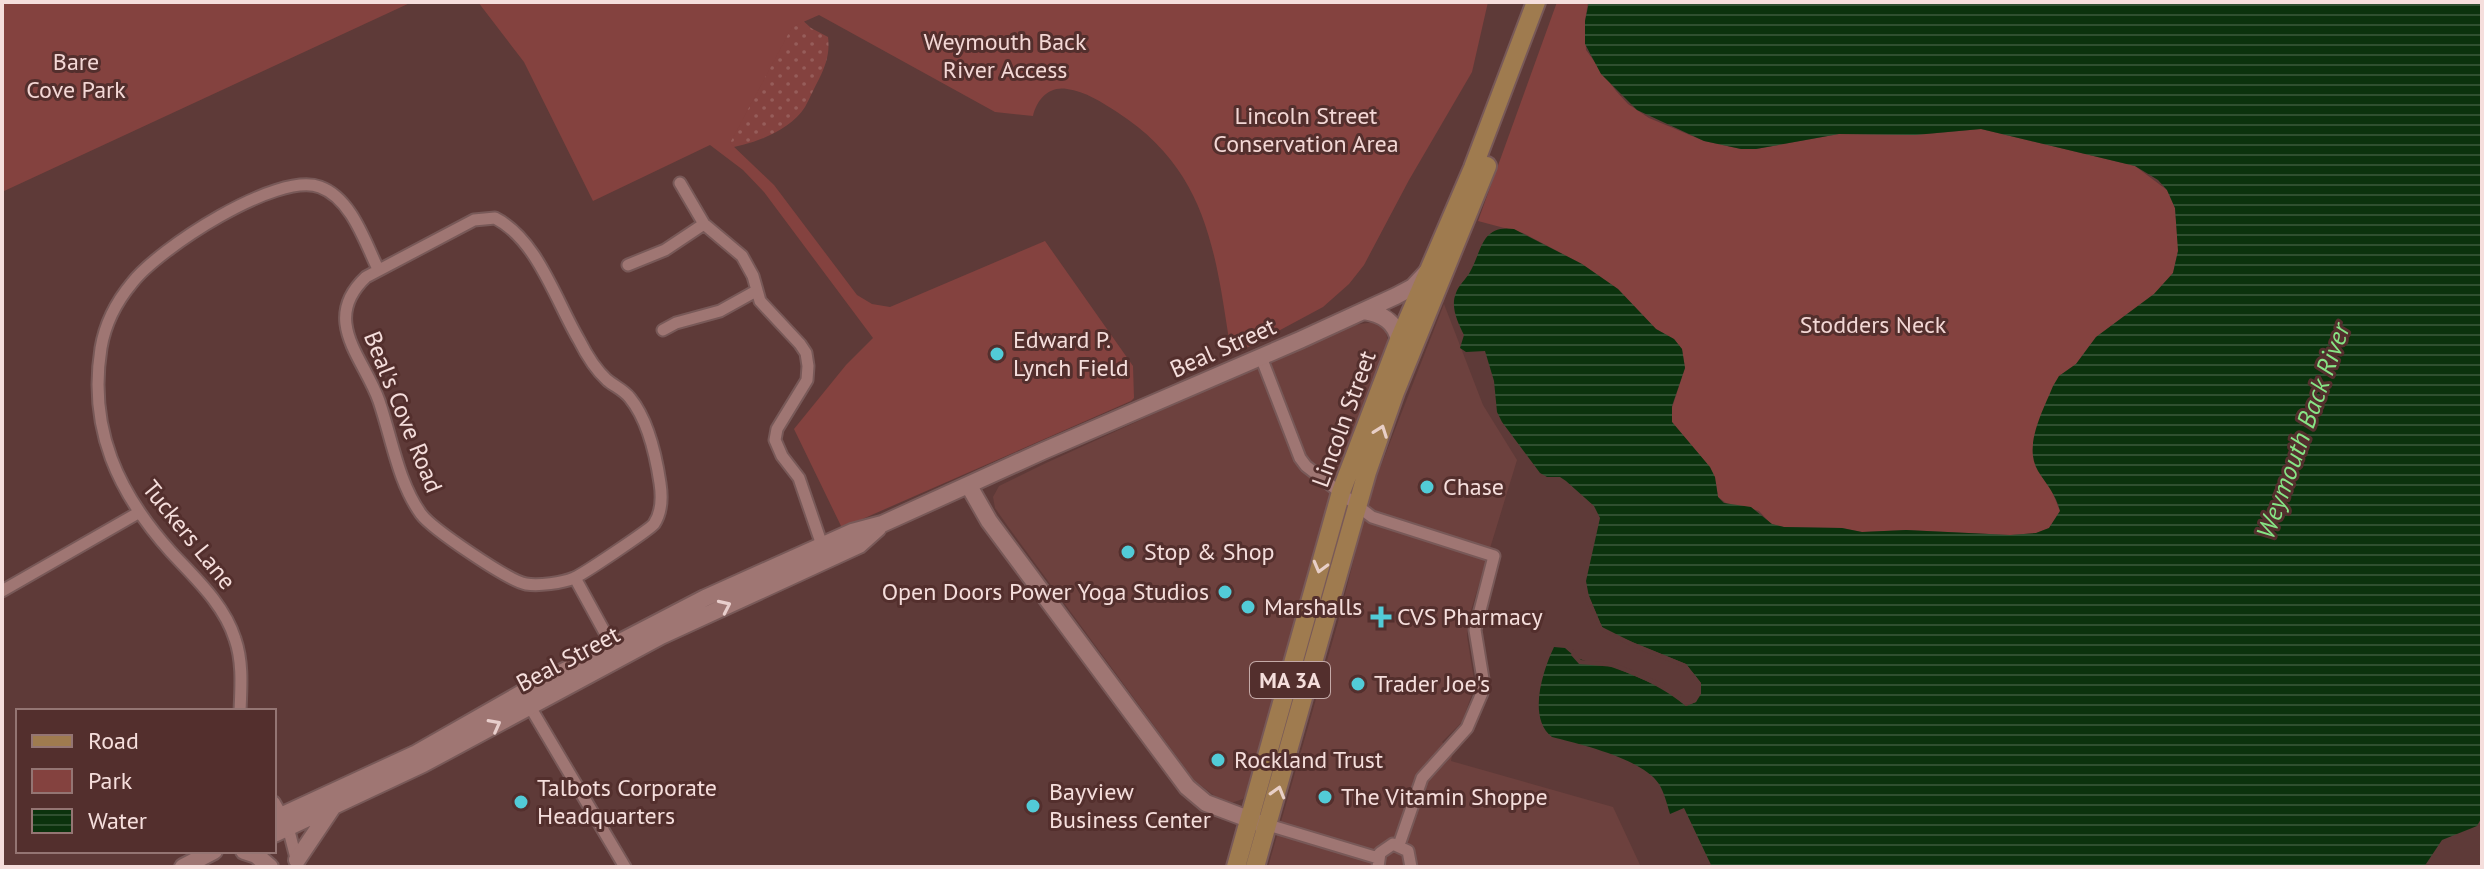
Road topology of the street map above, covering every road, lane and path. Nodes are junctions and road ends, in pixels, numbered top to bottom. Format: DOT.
graph roads {
  1 [pos="1536,2"];
  2 [pos="1548,2"];
  3 [pos="680,183"];
  4 [pos="704,224"];
  5 [pos="628,265"];
  6 [pos="1431,268"];
  7 [pos="378,269"];
  8 [pos="756,291"];
  9 [pos="1364,311"];
  10 [pos="663,330"];
  11 [pos="1399,340"];
  12 [pos="1261,357"];
  13 [pos="969,486"];
  14 [pos="1341,492"];
  15 [pos="1357,505"];
  16 [pos="138,513"];
  17 [pos="824,552"];
  18 [pos="575,578"];
  19 [pos="2,591"];
  20 [pos="616,652"];
  21 [pos="526,700"];
  22 [pos="240,709"];
  23 [pos="333,806"];
  24 [pos="278,819"];
  25 [pos="1259,823"];
  26 [pos="1399,845"];
  27 [pos="210,853"];
  28 [pos="250,853"];
  29 [pos="1378,862"];
  30 [pos="297,864"];
  31 [pos="183,867"];
  32 [pos="272,867"];
  33 [pos="625,867"];
  34 [pos="1236,867"];
  35 [pos="1255,867"];
  36 [pos="1412,867"];
  1 -- 6 [label="main road, Lincoln Street / MA 3A"];
  15 -- 2 [label="main road, Lincoln Street / MA 3A, one-way"];
  3 -- 4 [label="street"];
  4 -- 5 [label="street"];
  4 -- 8 [label="street"];
  6 -- 9 [label="street, Beal Street"];
  6 -- 11 [label="main road, Lincoln Street / MA 3A"];
  7 -- 16 [label="street, Tuckers Lane"];
  7 -- 18 [label="street, Beal's Cove Road"];
  7 -- 18 [label="street, Beal's Cove Road"];
  8 -- 10 [label="street"];
  8 -- 17 [label="street"];
  9 -- 11 [label="street"];
  9 -- 12 [label="street, Beal Street"];
  11 -- 14 [label="main road, Lincoln Street / MA 3A"];
  12 -- 13 [label="street, Beal Street"];
  12 -- 14 [label="street"];
  13 -- 17 [label="street, Beal Street"];
  13 -- 25 [label="street"];
  14 -- 15 [label="street"];
  14 -- 25 [label="main road, Lincoln Street / MA 3A, one-way"];
  25 -- 15 [label="main road, Lincoln Street / MA 3A, one-way"];
  15 -- 26 [label="street"];
  16 -- 19 [label="street"];
  16 -- 22 [label="street, Tuckers Lane"];
  17 -- 20 [label="street, Beal Street"];
  18 -- 20 [label="street"];
  20 -- 21 [label="street, Beal Street"];
  23 -- 21 [label="street, Beal Street, one-way"];
  21 -- 24 [label="street, Beal Street"];
  21 -- 33 [label="street"];
  23 -- 24 [label="street, Beal Street"];
  23 -- 30 [label="street"];
  24 -- 30 [label="street"];
  25 -- 29 [label="street"];
  25 -- 34 [label="main road, Lincoln Street / MA 3A"];
  25 -- 35 [label="main road, Lincoln Street / MA 3A"];
  26 -- 29 [label="street"];
  26 -- 36 [label="street"];
  27 -- 31 [label="street"];
  28 -- 32 [label="street"];
}
